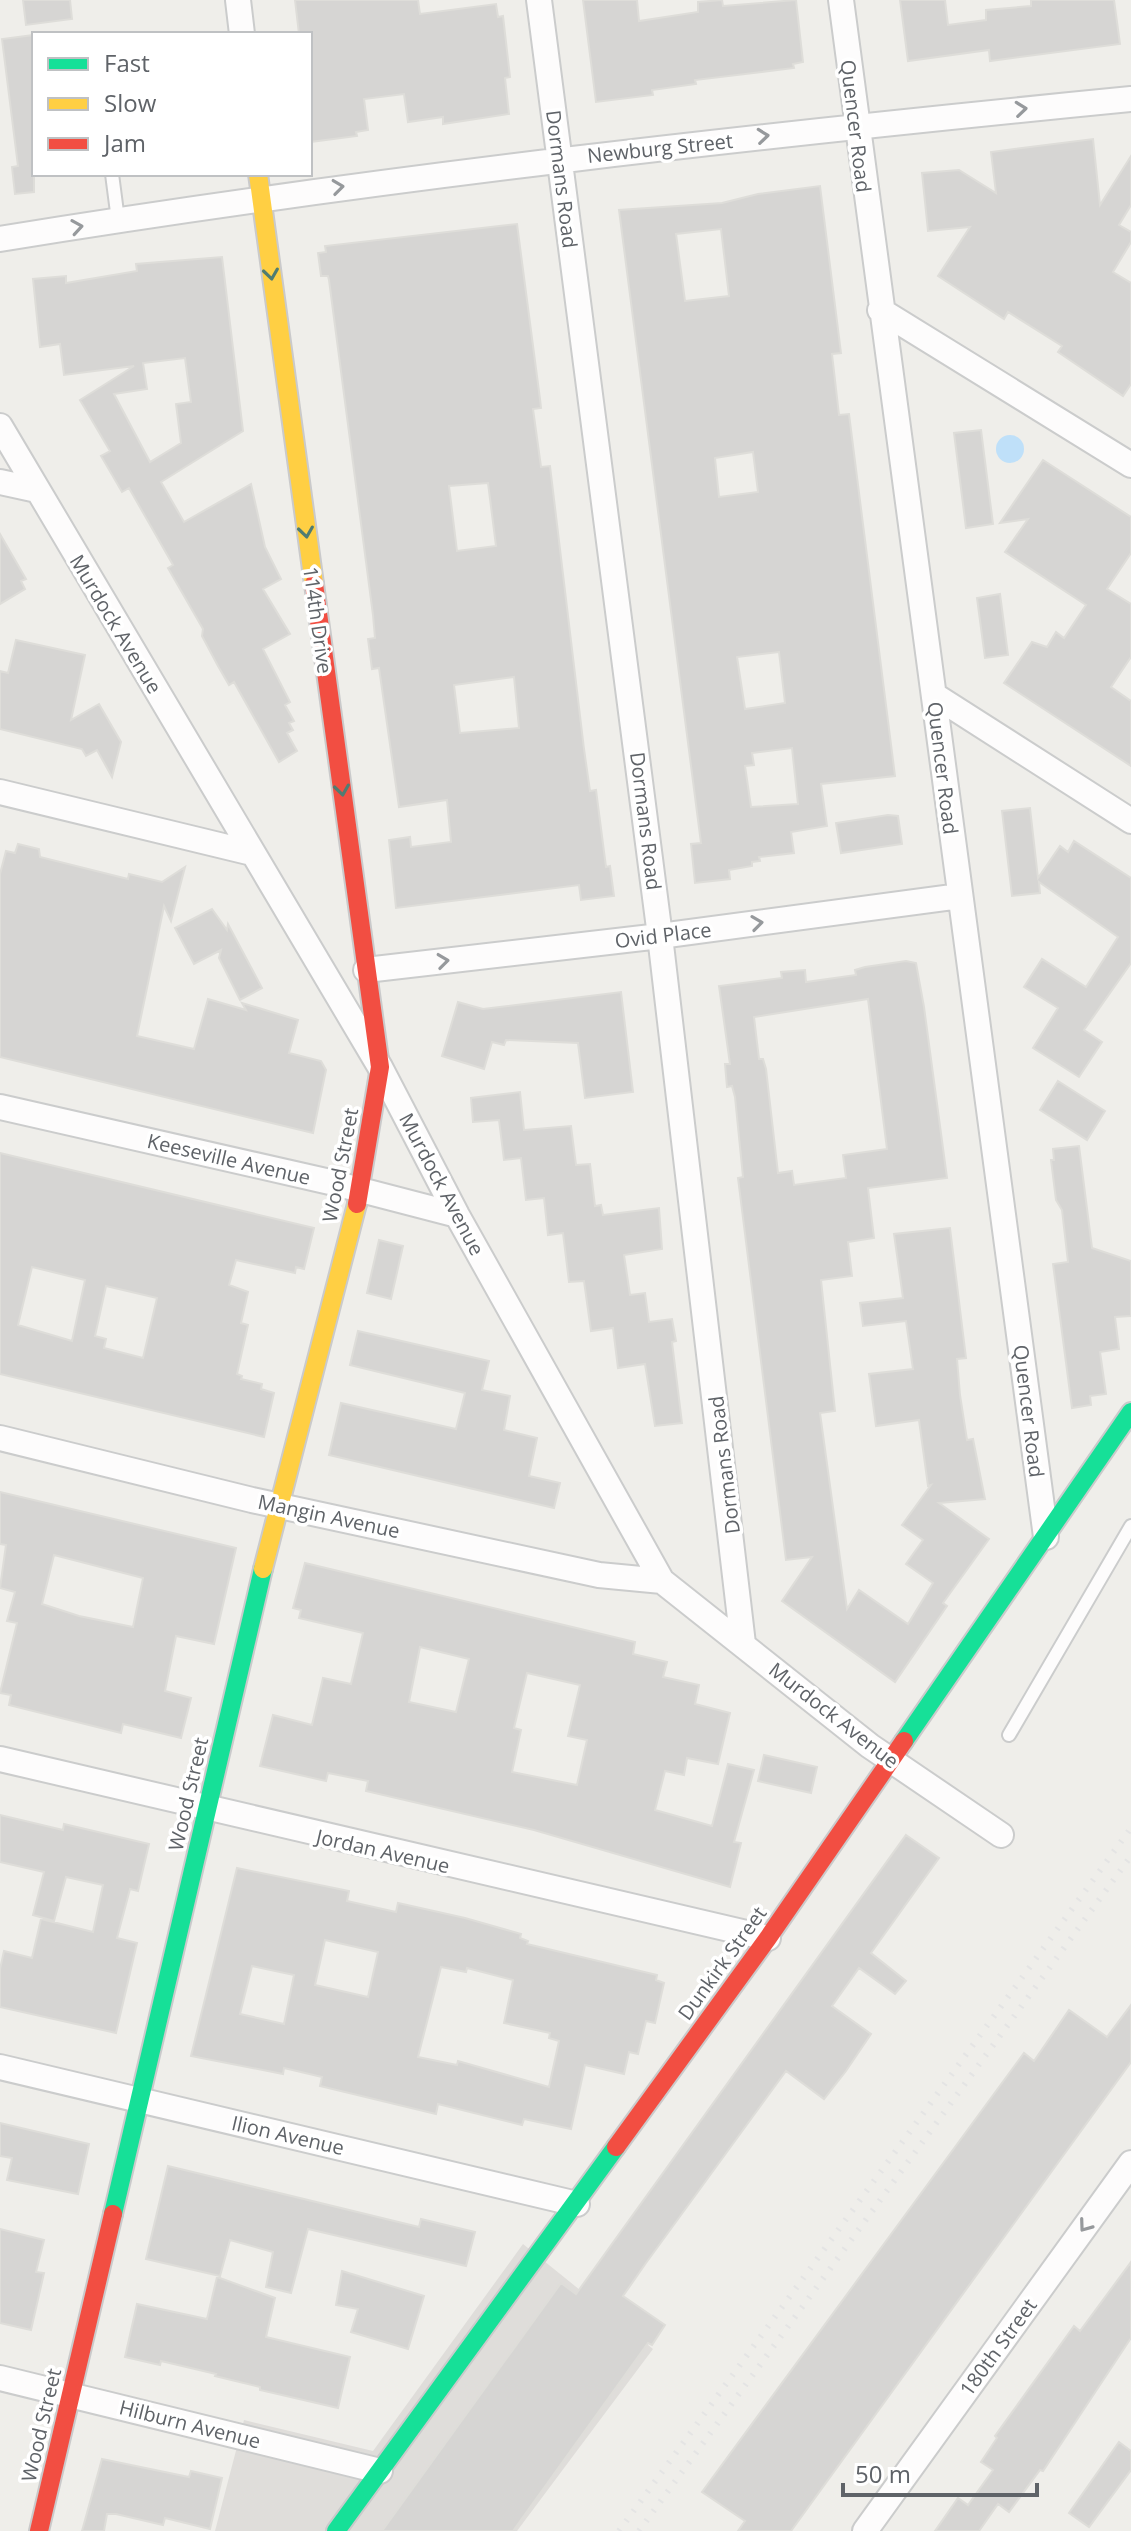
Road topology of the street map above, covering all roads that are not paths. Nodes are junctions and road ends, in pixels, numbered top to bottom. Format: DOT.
graph roads {
  1 [pos="238,0"];
  2 [pos="539,0"];
  3 [pos="841,0"];
  4 [pos="242,32"];
  5 [pos="1131,99"];
  6 [pos="855,126"];
  7 [pos="560,159"];
  8 [pos="112,176"];
  9 [pos="259,186"];
  10 [pos="118,220"];
  11 [pos="0,239"];
  12 [pos="880,310"];
  13 [pos="0,426"];
  14 [pos="1131,465"];
  15 [pos="0,482"];
  16 [pos="37,490"];
  17 [pos="934,695"];
  18 [pos="0,792"];
  19 [pos="1131,821"];
  20 [pos="252,853"];
  21 [pos="960,896"];
  22 [pos="660,936"];
  23 [pos="366,970"];
  24 [pos="380,1067"];
  25 [pos="0,1107"];
  26 [pos="361,1190"];
  27 [pos="457,1215"];
  28 [pos="1131,1412"];
  29 [pos="0,1438"];
  30 [pos="278,1505"];
  31 [pos="1131,1526"];
  32 [pos="1046,1537"];
  33 [pos="662,1581"];
  34 [pos="743,1644"];
  35 [pos="1009,1735"];
  36 [pos="0,1759"];
  37 [pos="892,1760"];
  38 [pos="207,1810"];
  39 [pos="1001,1835"];
  40 [pos="768,1938"];
  41 [pos="0,2067"];
  42 [pos="139,2099"];
  43 [pos="1131,2163"];
  44 [pos="577,2204"];
  45 [pos="0,2378"];
  46 [pos="71,2395"];
  47 [pos="380,2471"];
  48 [pos="39,2531"];
  49 [pos="336,2531"];
  50 [pos="865,2531"];
  1 -- 4 [label="street"];
  2 -- 7 [label="street, Dormans Road"];
  3 -- 6 [label="street, Quencer Road"];
  6 -- 5 [label="street, Newburg Street, one-way"];
  7 -- 6 [label="street, Newburg Street, one-way"];
  6 -- 12 [label="street, Quencer Road"];
  9 -- 7 [label="street, Newburg Street, one-way"];
  7 -- 22 [label="street, Dormans Road"];
  8 -- 10 [label="lane"];
  9 -- 10 [label="street, Newburg Street"];
  9 -- 23 [label="street, 114th Drive, one-way"];
  11 -- 10 [label="street, Newburg Street, one-way"];
  12 -- 14 [label="street"];
  12 -- 17 [label="street, Quencer Road"];
  13 -- 16 [label="street, Murdock Avenue"];
  15 -- 16 [label="street"];
  16 -- 20 [label="street, Murdock Avenue"];
  17 -- 19 [label="street"];
  17 -- 21 [label="street, Quencer Road"];
  18 -- 20 [label="street"];
  20 -- 24 [label="street, Murdock Avenue"];
  22 -- 21 [label="street, Ovid Place, one-way"];
  21 -- 32 [label="street, Quencer Road"];
  23 -- 22 [label="street, Ovid Place, one-way"];
  22 -- 34 [label="street, Dormans Road"];
  23 -- 24 [label="street, 114th Drive"];
  24 -- 26 [label="street, Wood Street"];
  24 -- 27 [label="street, Murdock Avenue"];
  25 -- 26 [label="street, Keeseville Avenue"];
  26 -- 27 [label="street, Keeseville Avenue"];
  26 -- 30 [label="street, Wood Street"];
  27 -- 33 [label="street, Murdock Avenue"];
  28 -- 32 [label="street, Dunkirk Street"];
  29 -- 30 [label="street, Mangin Avenue"];
  30 -- 33 [label="street, Mangin Avenue"];
  30 -- 38 [label="street, Wood Street"];
  31 -- 35 [label="lane"];
  32 -- 37 [label="street, Dunkirk Street"];
  33 -- 34 [label="street, Murdock Avenue"];
  34 -- 37 [label="street, Murdock Avenue"];
  36 -- 38 [label="street, Jordan Avenue"];
  37 -- 39 [label="street, Murdock Avenue"];
  37 -- 40 [label="street, Dunkirk Street"];
  38 -- 40 [label="street, Jordan Avenue"];
  38 -- 42 [label="street, Wood Street"];
  40 -- 44 [label="street, Dunkirk Street"];
  41 -- 42 [label="street, Ilion Avenue"];
  42 -- 44 [label="street, Ilion Avenue"];
  42 -- 46 [label="street, Wood Street"];
  43 -- 50 [label="street, 180th Street, one-way"];
  44 -- 47 [label="street, Dunkirk Street"];
  45 -- 46 [label="street, Hilburn Avenue"];
  46 -- 47 [label="street, Hilburn Avenue"];
  46 -- 48 [label="street, Wood Street"];
  47 -- 49 [label="street, Dunkirk Street"];
}
